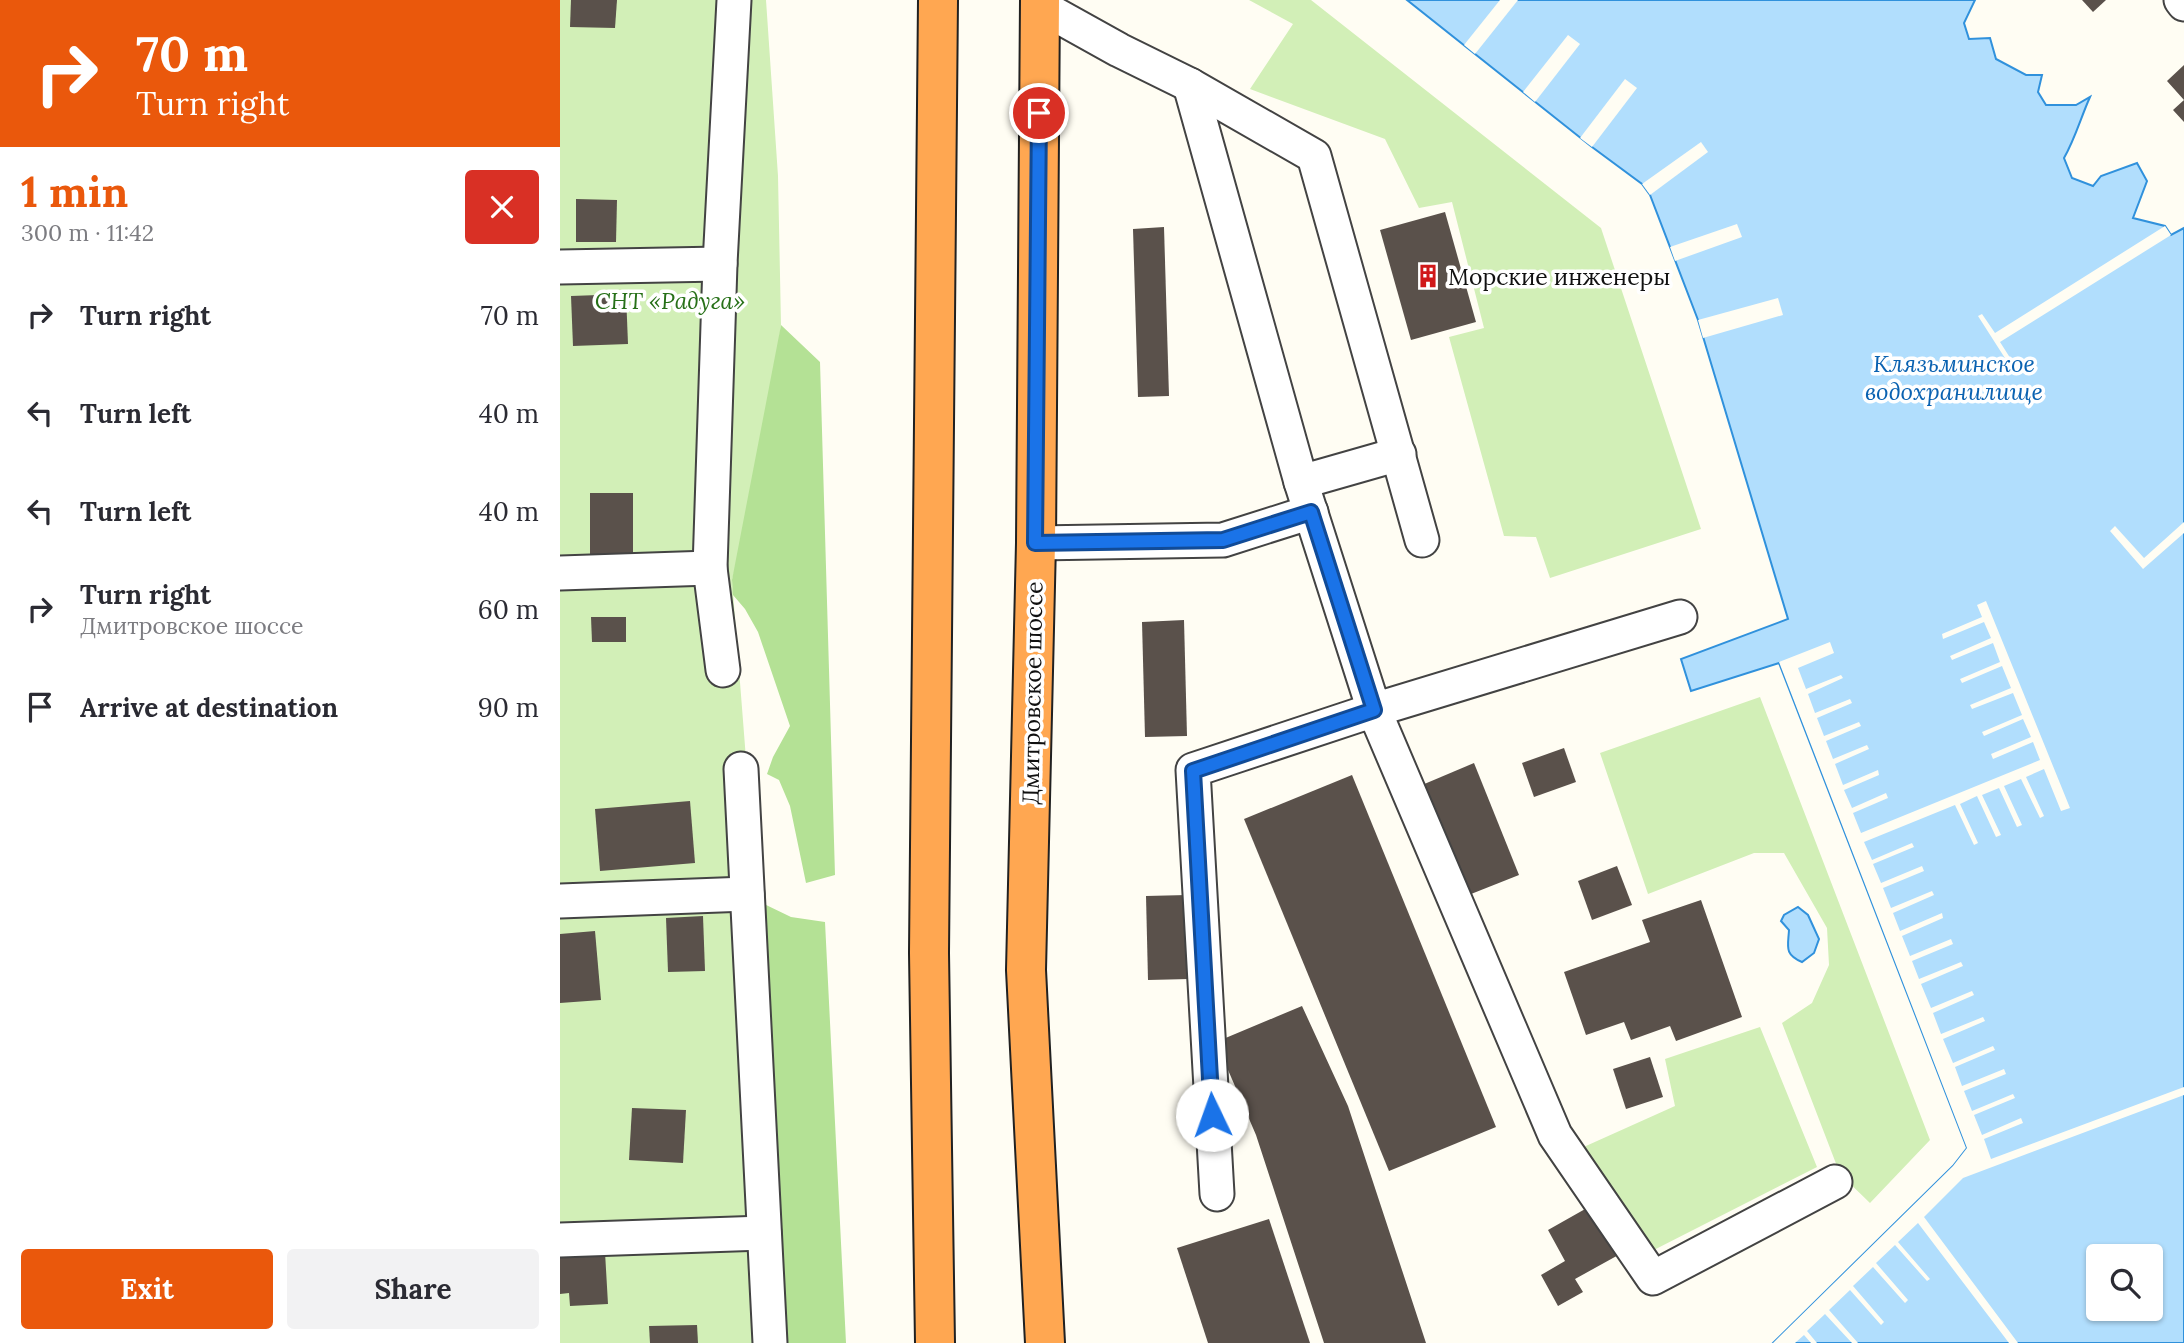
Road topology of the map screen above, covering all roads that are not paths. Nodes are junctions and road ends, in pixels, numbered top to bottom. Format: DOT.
graph roads {
  1 [pos="734,0"];
  2 [pos="938,0"];
  3 [pos="1040,3"];
  4 [pos="1190,85"];
  5 [pos="720,264"];
  6 [pos="560,267"];
  7 [pos="1399,454"];
  8 [pos="1306,497"];
  9 [pos="1422,540"];
  10 [pos="1035,543"];
  11 [pos="710,568"];
  12 [pos="560,573"];
  13 [pos="1680,617"];
  14 [pos="723,670"];
  15 [pos="1374,710"];
  16 [pos="741,769"];
  17 [pos="747,894"];
  18 [pos="560,901"];
  19 [pos="1835,1182"];
  20 [pos="1217,1194"];
  21 [pos="764,1233"];
  22 [pos="560,1240"];
  23 [pos="770,1343"];
  24 [pos="935,1343"];
  25 [pos="1045,1343"];
  1 -- 5 [label="street"];
  2 -- 24 [label="highway"];
  3 -- 4 [label="street"];
  3 -- 10 [label="highway, Дмитровское шоссе"];
  4 -- 7 [label="street"];
  4 -- 8 [label="street"];
  5 -- 6 [label="street"];
  5 -- 11 [label="street"];
  7 -- 8 [label="street"];
  7 -- 9 [label="street"];
  8 -- 10 [label="street"];
  8 -- 15 [label="street"];
  10 -- 25 [label="highway, Дмитровское шоссе"];
  11 -- 12 [label="street"];
  11 -- 14 [label="street"];
  13 -- 15 [label="street"];
  15 -- 19 [label="street"];
  15 -- 20 [label="street"];
  16 -- 17 [label="street"];
  17 -- 18 [label="street"];
  17 -- 21 [label="street"];
  21 -- 22 [label="street"];
  21 -- 23 [label="street"];
}
